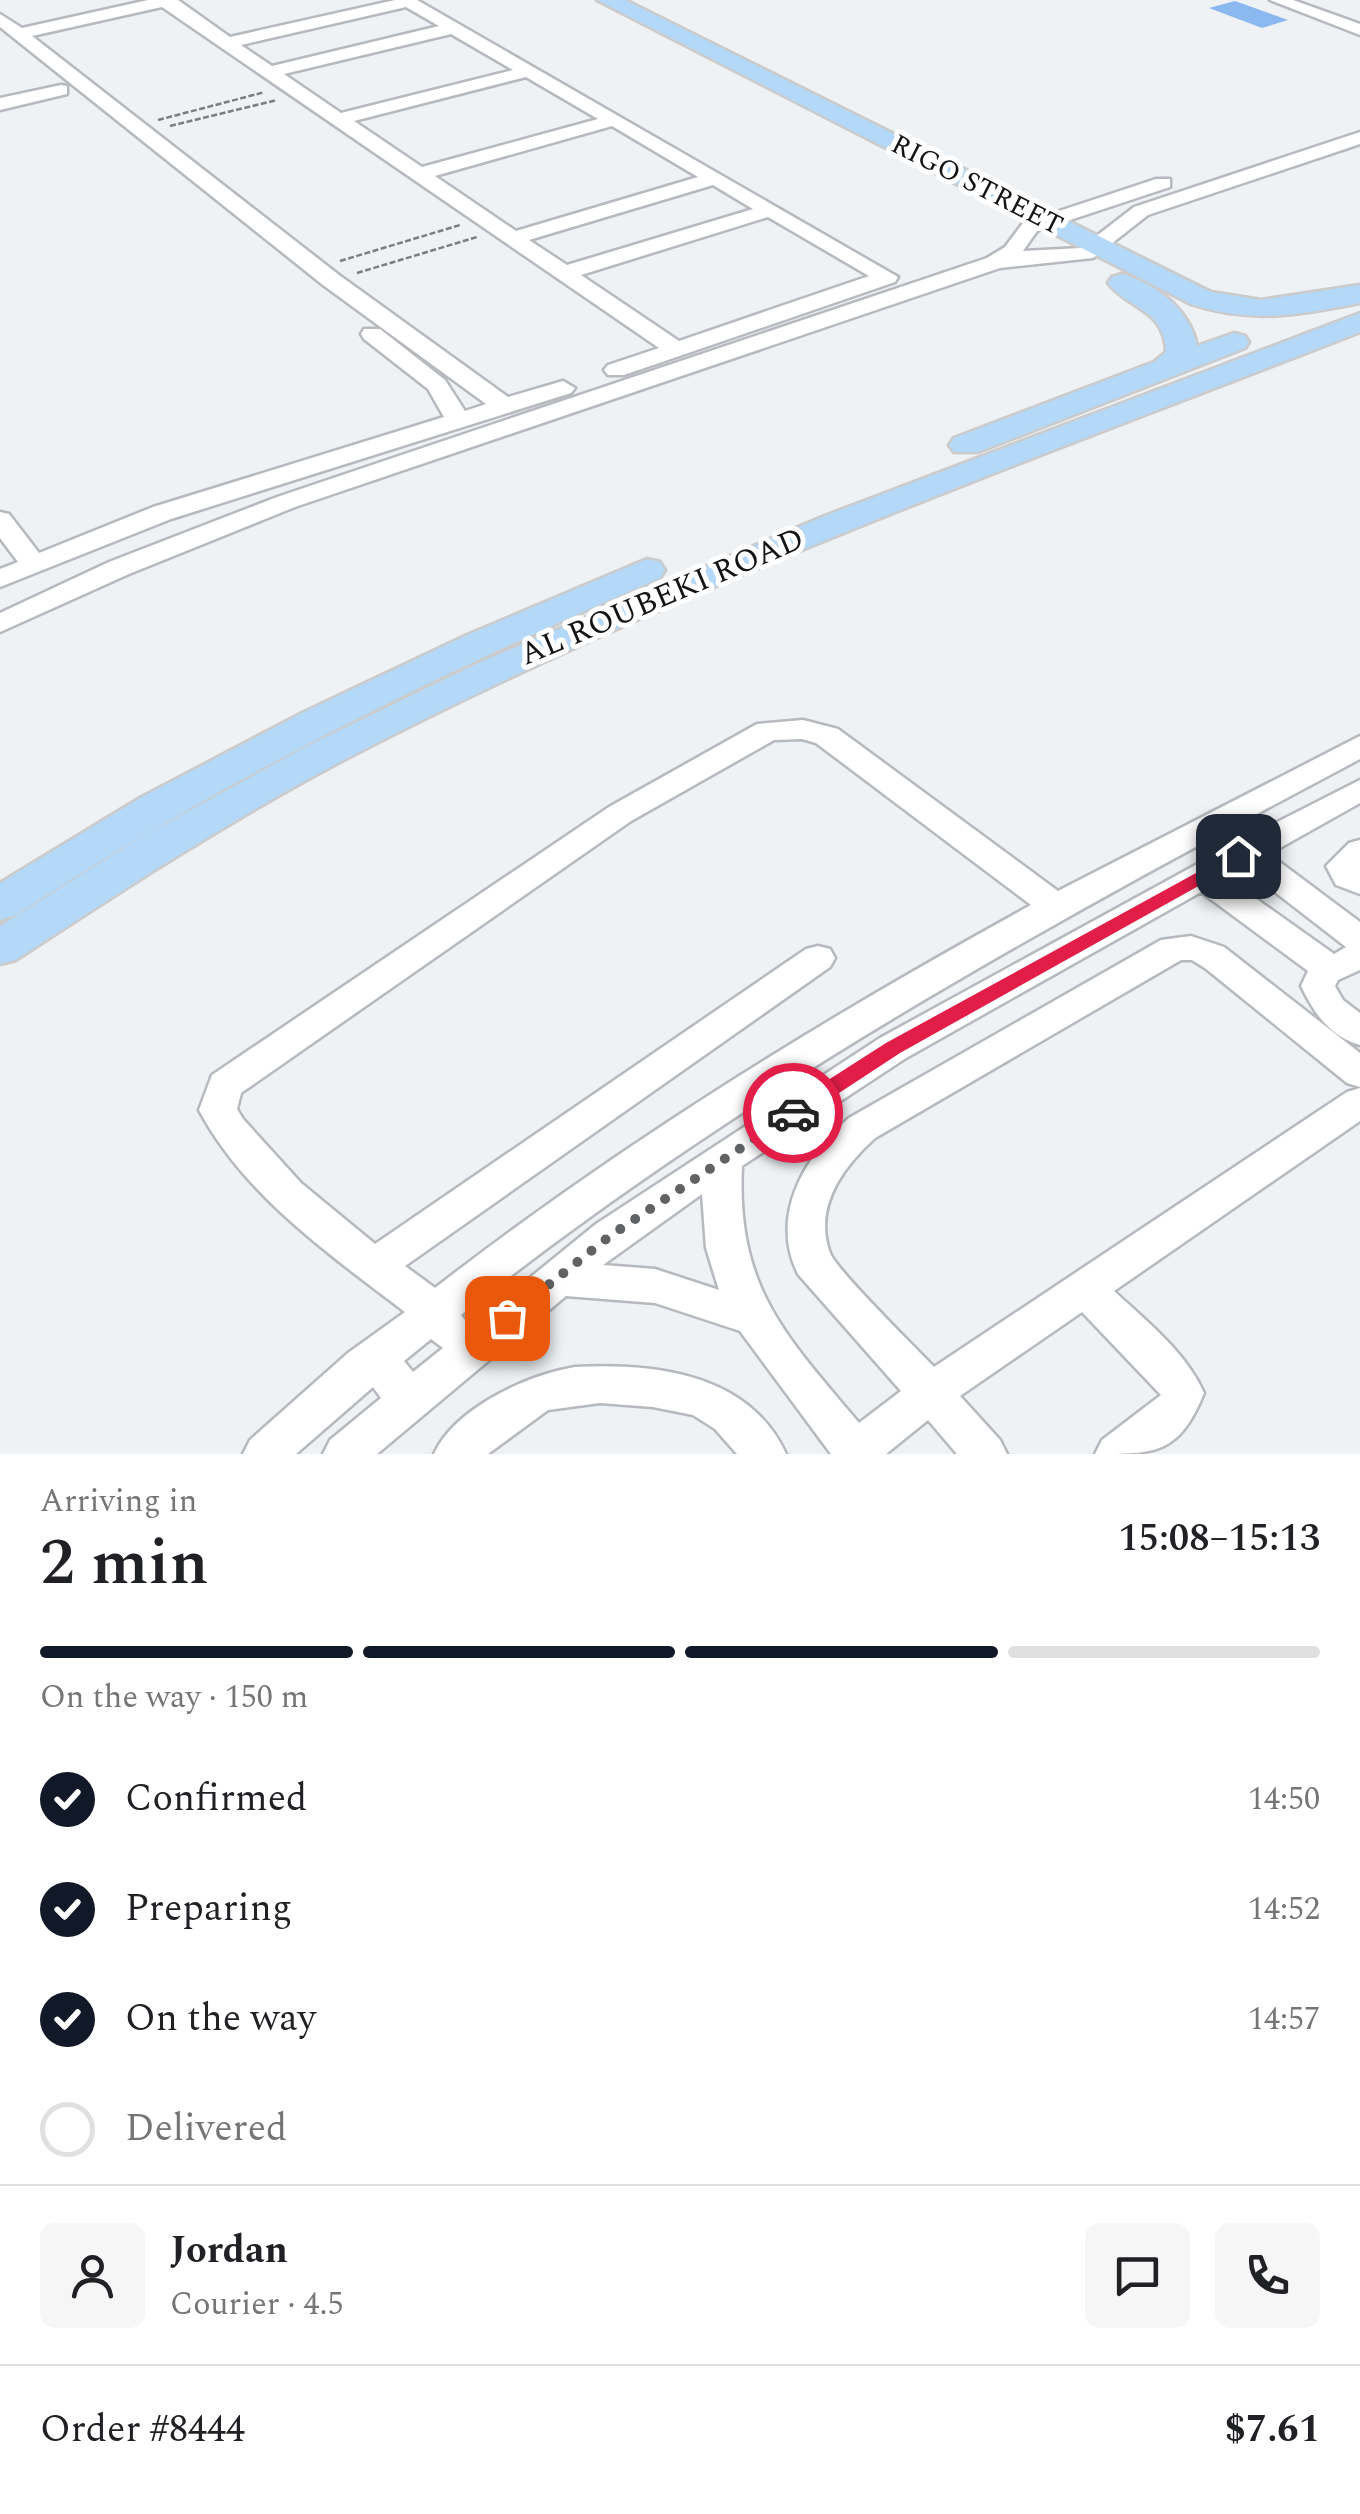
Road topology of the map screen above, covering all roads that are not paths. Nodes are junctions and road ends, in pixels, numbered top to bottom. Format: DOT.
graph roads {
  1 [pos="1278,0"];
  2 [pos="1306,0"];
  3 [pos="168,1"];
  4 [pos="406,1"];
  5 [pos="598,4"];
  6 [pos="1351,22"];
  7 [pos="453,28"];
  8 [pos="5,30"];
  9 [pos="227,43"];
  10 [pos="529,71"];
  11 [pos="269,72"];
  12 [pos="61,90"];
  13 [pos="0,104"];
  14 [pos="339,119"];
  15 [pos="1360,119"];
  16 [pos="614,120"];
  17 [pos="1360,138"];
  18 [pos="418,174"];
  19 [pos="714,178"];
  20 [pos="770,210"];
  21 [pos="1048,221"];
  22 [pos="499,228"];
  23 [pos="253,230"];
  24 [pos="1022,232"];
  25 [pos="1097,246"];
  26 [pos="1072,257"];
  27 [pos="996,263"];
  28 [pos="565,273"];
  29 [pos="1360,295"];
  30 [pos="1360,322"];
  31 [pos="676,349"];
  32 [pos="1167,366"];
  33 [pos="504,406"];
  34 [pos="458,420"];
  35 [pos="0,520"];
  36 [pos="12,565"];
  37 [pos="0,624"];
  38 [pos="1360,746"];
  39 [pos="1360,790"];
  40 [pos="1203,829"];
  41 [pos="1360,851"];
  42 [pos="1242,854"];
  43 [pos="1202,876"];
  44 [pos="1360,883"];
  45 [pos="0,904"];
  46 [pos="1056,907"];
  47 [pos="1360,940"];
  48 [pos="0,948"];
  49 [pos="818,958"];
  50 [pos="1344,960"];
  51 [pos="1360,1032"];
  52 [pos="1360,1072"];
  53 [pos="1360,1102"];
  54 [pos="723,1159"];
  55 [pos="374,1266"];
  56 [pos="558,1278"];
  57 [pos="1086,1290"];
  58 [pos="433,1310"];
  59 [pos="749,1317"];
  60 [pos="482,1338"];
  61 [pos="363,1366"];
  62 [pos="930,1393"];
  63 [pos="403,1404"];
  64 [pos="760,1453"];
  65 [pos="857,1453"];
  66 [pos="265,1454"];
  67 [pos="345,1454"];
  68 [pos="456,1454"];
  69 [pos="985,1454"];
  70 [pos="1117,1454"];
  1 -- 6 [label="street"];
  2 -- 6 [label="street"];
  3 -- 8 [label="street"];
  3 -- 9 [label="street"];
  4 -- 7 [label="street"];
  4 -- 9 [label="street"];
  5 -- 21 [label="main road, RIGO STREET"];
  5 -- 24 [label="main road, RIGO STREET"];
  7 -- 10 [label="street"];
  7 -- 11 [label="street"];
  8 -- 12 [label="street"];
  8 -- 23 [label="street"];
  9 -- 11 [label="street"];
  10 -- 14 [label="street"];
  10 -- 16 [label="street"];
  11 -- 14 [label="street"];
  12 -- 13 [label="street"];
  12 -- 23 [label="street"];
  14 -- 18 [label="street"];
  15 -- 21 [label="street"];
  16 -- 18 [label="street"];
  16 -- 19 [label="street"];
  17 -- 25 [label="street"];
  18 -- 22 [label="street"];
  19 -- 20 [label="street"];
  19 -- 22 [label="street"];
  20 -- 28 [label="street"];
  20 -- 31 [label="street"];
  21 -- 24 [label="street"];
  21 -- 25 [label="main road, RIGO STREET"];
  22 -- 28 [label="street"];
  23 -- 33 [label="street"];
  23 -- 34 [label="street"];
  24 -- 26 [label="main road, RIGO STREET"];
  24 -- 27 [label="street"];
  25 -- 26 [label="street"];
  25 -- 29 [label="main road, RIGO STREET"];
  26 -- 27 [label="street"];
  26 -- 32 [label="main road, RIGO STREET"];
  27 -- 37 [label="street"];
  28 -- 31 [label="street"];
  29 -- 32 [label="main road, AL ROUBEKI ROAD"];
  30 -- 48 [label="main road, AL ROUBEKI ROAD"];
  31 -- 33 [label="street"];
  32 -- 45 [label="main road, AL ROUBEKI ROAD"];
  33 -- 34 [label="street"];
  34 -- 36 [label="street"];
  35 -- 36 [label="street"];
  38 -- 40 [label="street"];
  39 -- 42 [label="street"];
  40 -- 42 [label="street"];
  40 -- 46 [label="street"];
  41 -- 44 [label="street"];
  42 -- 43 [label="street"];
  42 -- 47 [label="street"];
  43 -- 50 [label="street"];
  43 -- 54 [label="street"];
  46 -- 55 [label="street"];
  46 -- 58 [label="street"];
  49 -- 55 [label="street"];
  50 -- 51 [label="street"];
  52 -- 62 [label="street"];
  53 -- 57 [label="street"];
  54 -- 56 [label="street"];
  54 -- 59 [label="street"];
  55 -- 58 [label="street"];
  56 -- 59 [label="street"];
  56 -- 60 [label="street"];
  57 -- 62 [label="street"];
  57 -- 70 [label="street"];
  58 -- 60 [label="street"];
  58 -- 61 [label="street"];
  59 -- 65 [label="street"];
  60 -- 63 [label="street"];
  61 -- 63 [label="street"];
  61 -- 66 [label="street"];
  62 -- 65 [label="street"];
  62 -- 69 [label="street"];
  63 -- 67 [label="street"];
  64 -- 68 [label="street"];
}
